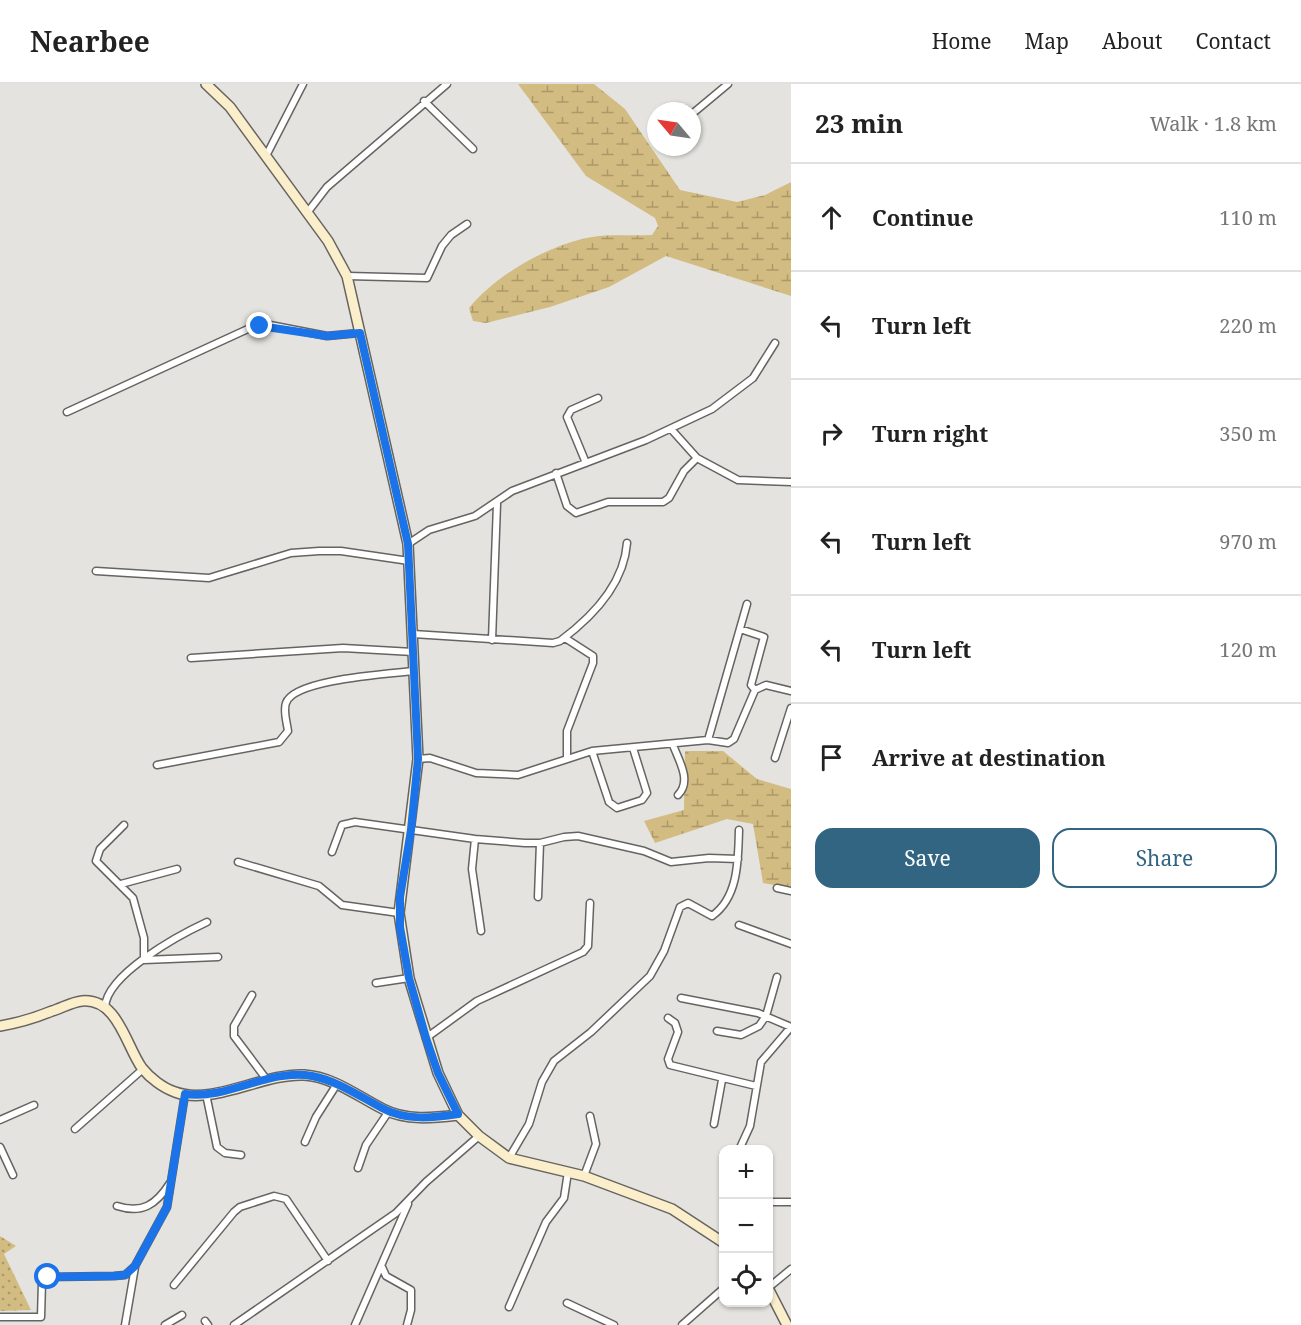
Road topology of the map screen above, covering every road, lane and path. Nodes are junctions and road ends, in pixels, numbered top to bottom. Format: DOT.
graph roads {
  1 [pos="206,84"];
  2 [pos="303,84"];
  3 [pos="447,84"];
  4 [pos="728,84"];
  5 [pos="424,101"];
  6 [pos="701,106"];
  7 [pos="473,148"];
  8 [pos="266,156"];
  9 [pos="307,213"];
  10 [pos="467,224"];
  11 [pos="347,276"];
  12 [pos="360,333"];
  13 [pos="775,343"];
  14 [pos="598,398"];
  15 [pos="67,412"];
  16 [pos="671,429"];
  17 [pos="697,458"];
  18 [pos="586,463"];
  19 [pos="556,473"];
  20 [pos="791,482"];
  21 [pos="497,504"];
  22 [pos="627,543"];
  23 [pos="408,544"];
  24 [pos="409,561"];
  25 [pos="96,571"];
  26 [pos="747,604"];
  27 [pos="740,629"];
  28 [pos="412,634"];
  29 [pos="565,638"];
  30 [pos="492,640"];
  31 [pos="413,652"];
  32 [pos="191,658"];
  33 [pos="414,671"];
  34 [pos="755,690"];
  35 [pos="791,690"];
  36 [pos="791,708"];
  37 [pos="708,740"];
  38 [pos="673,745"];
  39 [pos="633,748"];
  40 [pos="592,751"];
  41 [pos="775,758"];
  42 [pos="418,759"];
  43 [pos="567,759"];
  44 [pos="157,765"];
  45 [pos="678,795"];
  46 [pos="124,825"];
  47 [pos="411,830"];
  48 [pos="740,830"];
  49 [pos="475,839"];
  50 [pos="540,843"];
  51 [pos="332,852"];
  52 [pos="738,859"];
  53 [pos="237,862"];
  54 [pos="177,869"];
  55 [pos="121,884"];
  56 [pos="777,888"];
  57 [pos="791,891"];
  58 [pos="538,897"];
  59 [pos="590,903"];
  60 [pos="399,914"];
  61 [pos="207,922"];
  62 [pos="739,925"];
  63 [pos="482,931"];
  64 [pos="791,944"];
  65 [pos="218,957"];
  66 [pos="144,960"];
  67 [pos="777,977"];
  68 [pos="409,978"];
  69 [pos="376,983"];
  70 [pos="252,995"];
  71 [pos="681,998"];
  72 [pos="105,1007"];
  73 [pos="766,1016"];
  74 [pos="668,1018"];
  75 [pos="0,1026"];
  76 [pos="791,1027"];
  77 [pos="717,1030"];
  78 [pos="426,1038"];
  79 [pos="143,1069"];
  80 [pos="267,1080"];
  81 [pos="722,1080"];
  82 [pos="338,1084"];
  83 [pos="756,1086"];
  84 [pos="185,1094"];
  85 [pos="206,1094"];
  86 [pos="34,1104"];
  87 [pos="389,1111"];
  88 [pos="458,1114"];
  89 [pos="590,1116"];
  90 [pos="0,1120"];
  91 [pos="714,1124"];
  92 [pos="75,1129"];
  93 [pos="479,1136"];
  94 [pos="305,1142"];
  95 [pos="741,1145"];
  96 [pos="0,1147"];
  97 [pos="241,1155"];
  98 [pos="508,1158"];
  99 [pos="358,1168"];
  100 [pos="568,1172"];
  101 [pos="13,1175"];
  102 [pos="584,1176"];
  103 [pos="170,1183"];
  104 [pos="410,1200"];
  105 [pos="773,1202"];
  106 [pos="791,1202"];
  107 [pos="117,1206"];
  108 [pos="719,1240"];
  109 [pos="328,1261"];
  110 [pos="135,1266"];
  111 [pos="382,1267"];
  112 [pos="791,1269"];
  113 [pos="773,1284"];
  114 [pos="174,1285"];
  115 [pos="719,1291"];
  116 [pos="773,1298"];
  117 [pos="567,1303"];
  118 [pos="508,1307"];
  119 [pos="182,1315"];
  120 [pos="0,1317"];
  121 [pos="125,1325"];
  122 [pos="165,1325"];
  123 [pos="234,1325"];
  124 [pos="355,1325"];
  125 [pos="407,1325"];
  126 [pos="614,1325"];
  127 [pos="682,1325"];
  128 [pos="787,1325"];
  1 -- 8 [label="street"];
  2 -- 8 [label="street"];
  3 -- 5 [label="street"];
  4 -- 6 [label="street"];
  5 -- 7 [label="street"];
  5 -- 9 [label="street"];
  8 -- 9 [label="street"];
  9 -- 11 [label="street"];
  10 -- 11 [label="street"];
  11 -- 12 [label="street"];
  12 -- 15 [label="street"];
  12 -- 23 [label="street"];
  13 -- 16 [label="street"];
  14 -- 18 [label="street"];
  16 -- 17 [label="street"];
  16 -- 18 [label="street"];
  17 -- 19 [label="street"];
  17 -- 20 [label="street"];
  18 -- 19 [label="street"];
  19 -- 21 [label="street"];
  21 -- 23 [label="street"];
  21 -- 30 [label="street"];
  22 -- 29 [label="street"];
  23 -- 24 [label="street"];
  24 -- 25 [label="street"];
  24 -- 28 [label="street"];
  26 -- 27 [label="street"];
  27 -- 34 [label="street"];
  27 -- 37 [label="street"];
  28 -- 30 [label="street"];
  28 -- 31 [label="street"];
  29 -- 30 [label="street"];
  29 -- 43 [label="street"];
  31 -- 32 [label="street"];
  31 -- 33 [label="street"];
  33 -- 42 [label="street"];
  33 -- 44 [label="street"];
  34 -- 35 [label="street"];
  34 -- 37 [label="street"];
  36 -- 41 [label="street"];
  37 -- 38 [label="street"];
  38 -- 39 [label="street"];
  38 -- 45 [label="street"];
  39 -- 40 [label="street"];
  39 -- 40 [label="street"];
  40 -- 43 [label="street"];
  42 -- 43 [label="street"];
  42 -- 47 [label="street"];
  46 -- 55 [label="street"];
  47 -- 49 [label="street"];
  47 -- 51 [label="street"];
  47 -- 60 [label="street"];
  48 -- 52 [label="street"];
  49 -- 50 [label="street"];
  49 -- 63 [label="street"];
  50 -- 52 [label="street"];
  50 -- 58 [label="street"];
  52 -- 98 [label="street"];
  53 -- 60 [label="street"];
  54 -- 55 [label="street"];
  55 -- 66 [label="street"];
  56 -- 57 [label="street"];
  59 -- 78 [label="street"];
  60 -- 68 [label="street"];
  61 -- 66 [label="street"];
  62 -- 64 [label="street"];
  65 -- 66 [label="street"];
  66 -- 72 [label="street"];
  67 -- 73 [label="street"];
  68 -- 69 [label="street"];
  68 -- 78 [label="street"];
  70 -- 80 [label="street"];
  71 -- 73 [label="street"];
  72 -- 75 [label="street"];
  72 -- 79 [label="street"];
  73 -- 76 [label="street"];
  73 -- 77 [label="street"];
  74 -- 81 [label="street"];
  76 -- 83 [label="street"];
  78 -- 88 [label="street"];
  79 -- 84 [label="street"];
  79 -- 92 [label="street"];
  80 -- 82 [label="street"];
  80 -- 85 [label="street"];
  81 -- 83 [label="street"];
  81 -- 91 [label="street"];
  82 -- 87 [label="street"];
  82 -- 94 [label="street"];
  83 -- 95 [label="street"];
  84 -- 85 [label="street"];
  84 -- 103 [label="street"];
  85 -- 97 [label="street"];
  86 -- 90 [label="street"];
  87 -- 88 [label="street"];
  87 -- 99 [label="street"];
  88 -- 93 [label="street"];
  89 -- 102 [label="street"];
  93 -- 98 [label="street"];
  93 -- 104 [label="street"];
  96 -- 101 [label="street"];
  98 -- 100 [label="street"];
  100 -- 102 [label="street"];
  100 -- 118 [label="street"];
  102 -- 108 [label="street"];
  103 -- 107 [label="street"];
  103 -- 110 [label="street"];
  104 -- 109 [label="street"];
  104 -- 111 [label="street"];
  105 -- 106 [label="street"];
  109 -- 114 [label="street"];
  109 -- 123 [label="street"];
  110 -- 120 [label="street"];
  110 -- 121 [label="street"];
  111 -- 124 [label="street"];
  111 -- 125 [label="street"];
  112 -- 113 [label="street"];
  115 -- 127 [label="street"];
  116 -- 128 [label="street"];
  117 -- 126 [label="street"];
  119 -- 122 [label="street"];
}
